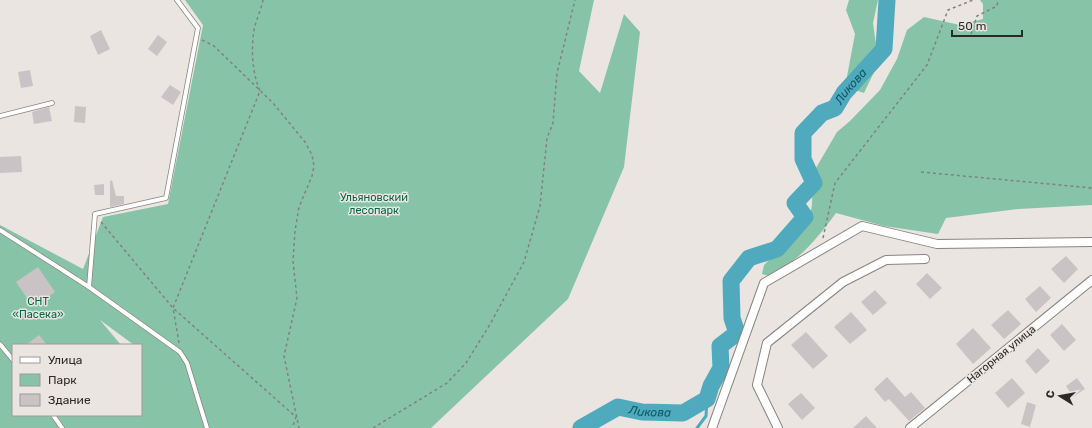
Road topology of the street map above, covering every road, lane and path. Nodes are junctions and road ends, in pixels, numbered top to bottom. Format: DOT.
graph roads {
  1 [pos="177,0"];
  2 [pos="263,0"];
  3 [pos="575,0"];
  4 [pos="973,0"];
  5 [pos="998,0"];
  6 [pos="971,34"];
  7 [pos="196,37"];
  8 [pos="260,91"];
  9 [pos="52,103"];
  10 [pos="0,116"];
  11 [pos="921,172"];
  12 [pos="1092,188"];
  13 [pos="95,214"];
  14 [pos="0,230"];
  15 [pos="1092,242"];
  16 [pos="821,249"];
  17 [pos="925,259"];
  18 [pos="1092,280"];
  19 [pos="89,287"];
  20 [pos="173,308"];
  21 [pos="0,344"];
  22 [pos="180,352"];
  23 [pos="12,359"];
  24 [pos="54,416"];
  25 [pos="296,417"];
  26 [pos="62,428"];
  27 [pos="207,428"];
  28 [pos="292,428"];
  29 [pos="299,428"];
  30 [pos="373,428"];
  31 [pos="712,428"];
  32 [pos="778,428"];
  33 [pos="910,428"];
  1 -- 7 [label="lane"];
  2 -- 8 [label="path"];
  3 -- 30 [label="path"];
  4 -- 16 [label="path"];
  5 -- 6 [label="path"];
  7 -- 8 [label="path"];
  7 -- 13 [label="lane"];
  8 -- 20 [label="path"];
  8 -- 25 [label="path"];
  9 -- 10 [label="lane"];
  11 -- 12 [label="path"];
  13 -- 19 [label="lane"];
  13 -- 20 [label="path"];
  14 -- 19 [label="lane"];
  15 -- 16 [label="street"];
  16 -- 31 [label="street"];
  17 -- 32 [label="street"];
  18 -- 33 [label="street, Нагорная улица"];
  19 -- 22 [label="lane"];
  20 -- 22 [label="path"];
  20 -- 25 [label="path"];
  21 -- 23 [label="lane"];
  22 -- 27 [label="lane"];
  24 -- 26 [label="lane"];
  25 -- 28 [label="path"];
  25 -- 29 [label="path"];
}
